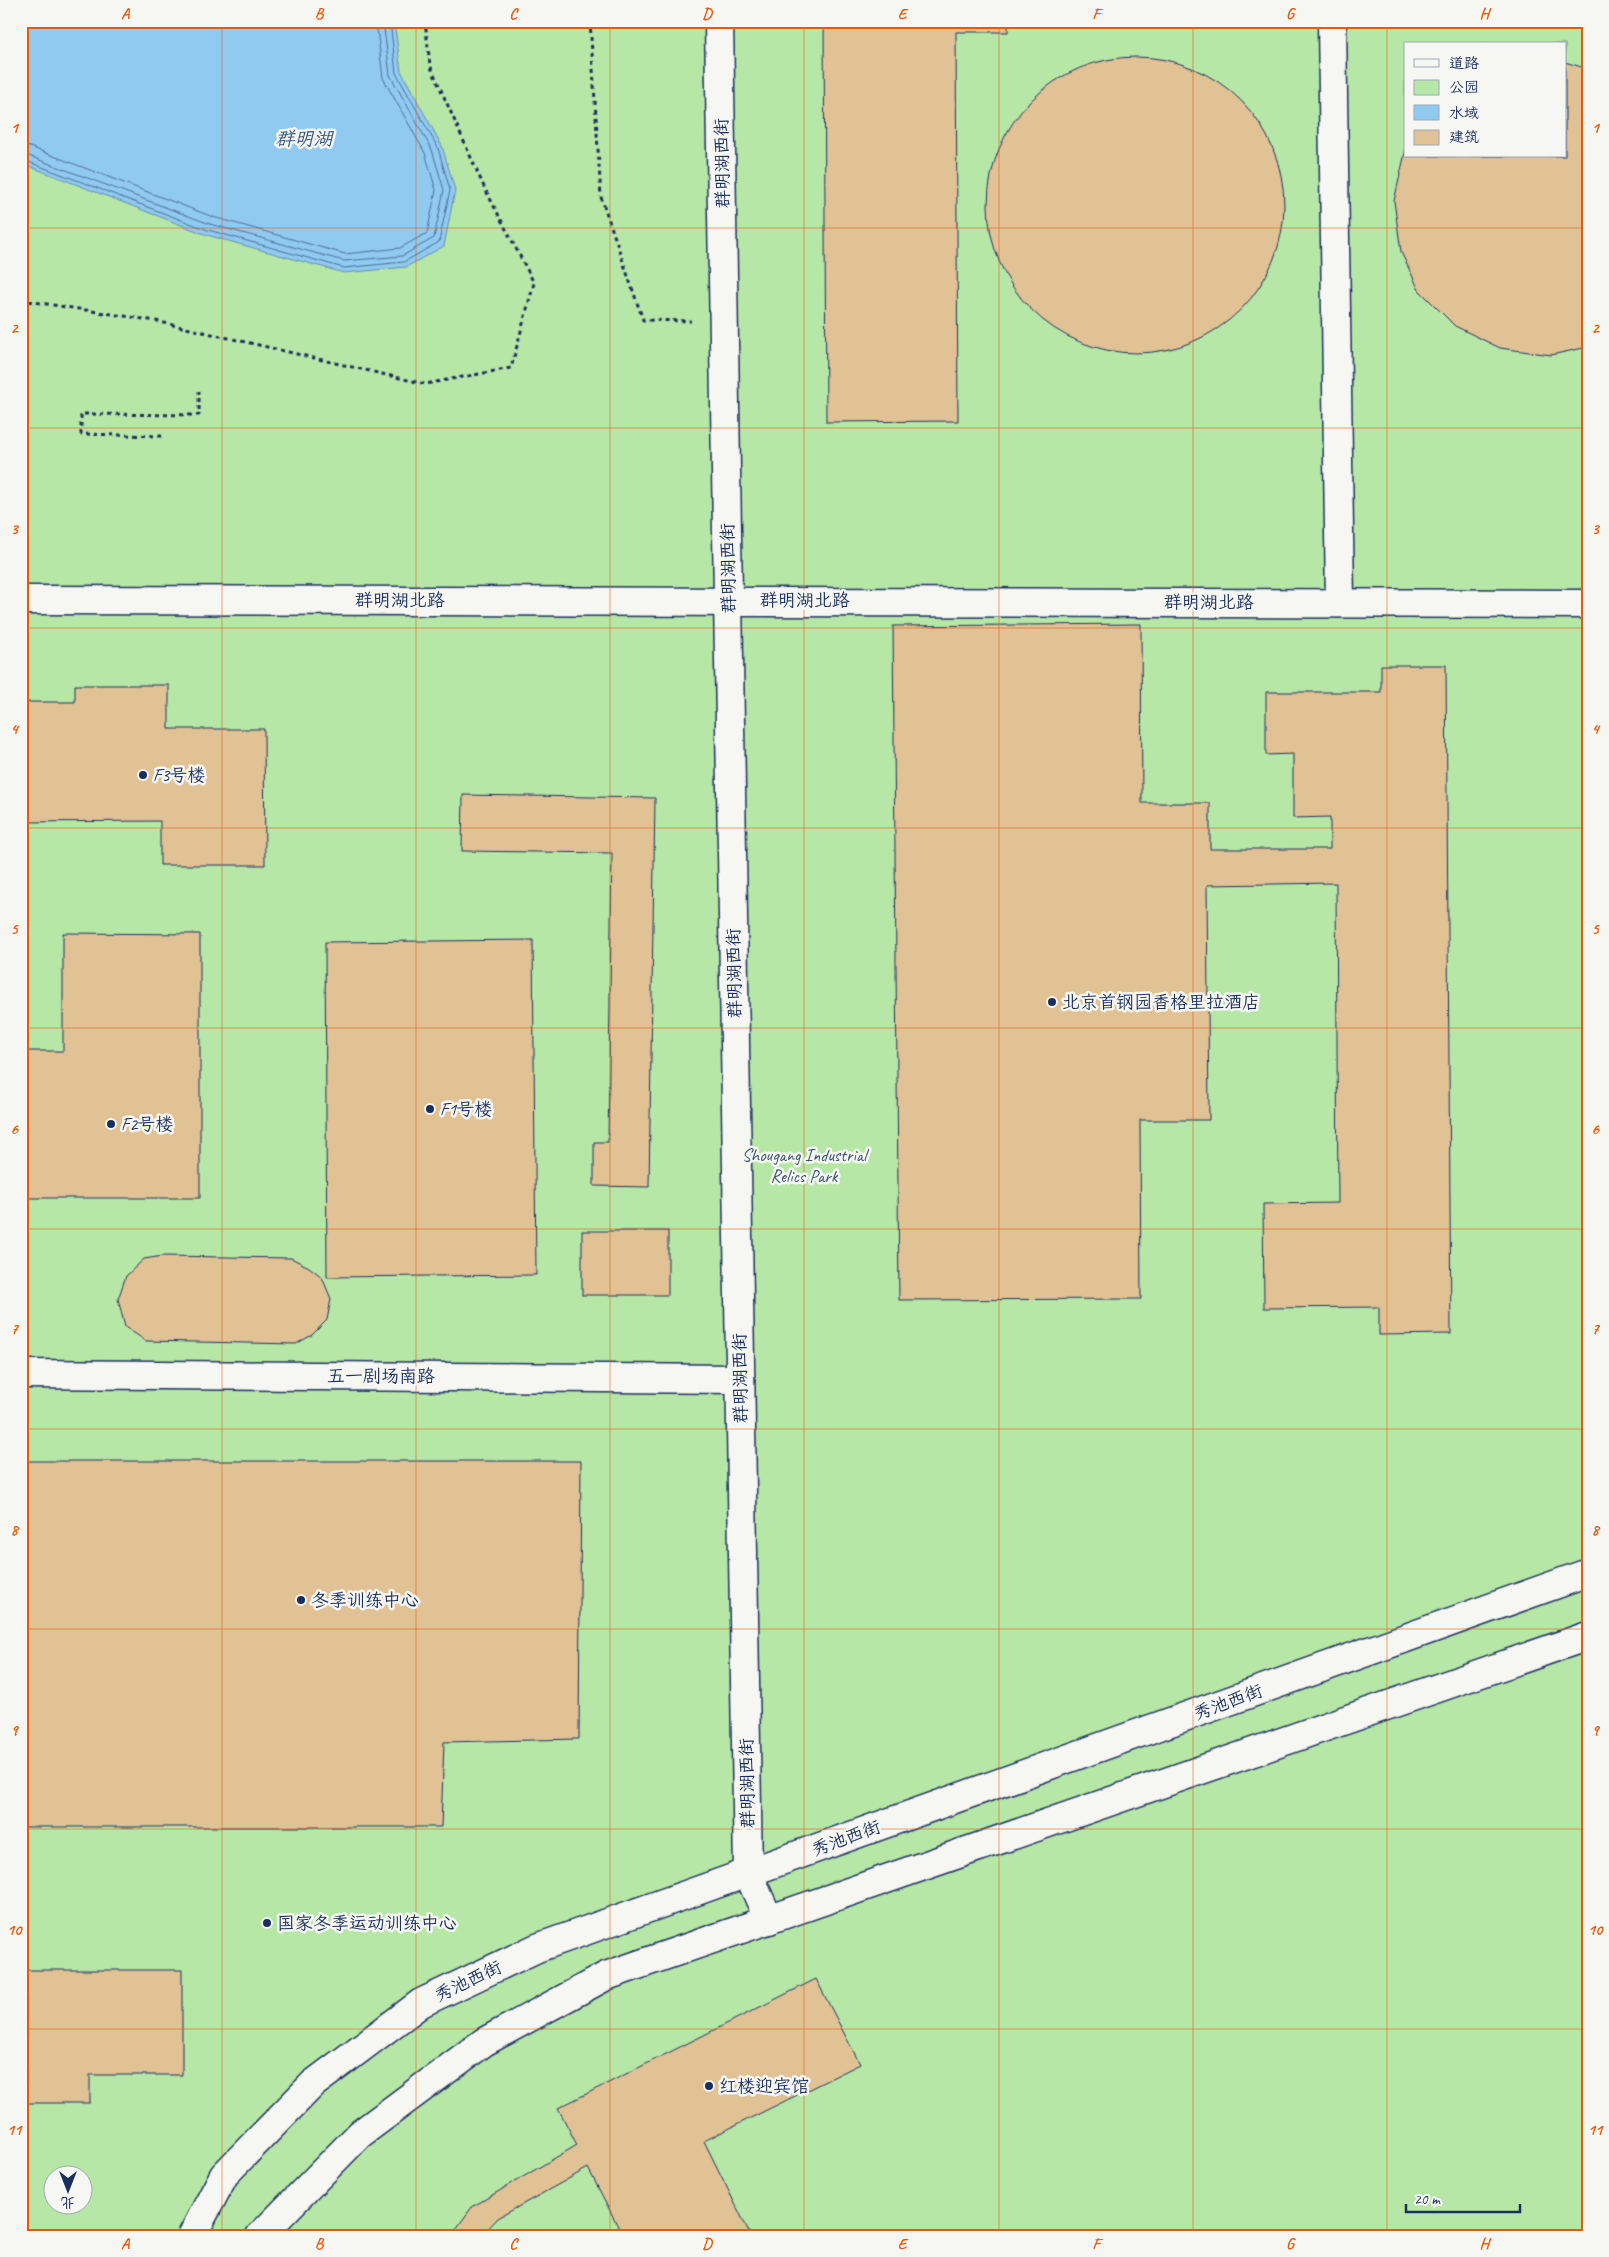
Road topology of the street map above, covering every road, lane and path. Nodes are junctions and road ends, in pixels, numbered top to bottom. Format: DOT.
graph roads {
  1 [pos="425,21"];
  2 [pos="590,21"];
  3 [pos="720,21"];
  4 [pos="1332,21"];
  5 [pos="21,300"];
  6 [pos="724,322"];
  7 [pos="199,391"];
  8 [pos="162,436"];
  9 [pos="21,600"];
  10 [pos="728,600"];
  11 [pos="1340,603"];
  12 [pos="1588,604"];
  13 [pos="21,1374"];
  14 [pos="740,1379"];
  15 [pos="1588,1573"];
  16 [pos="1588,1636"];
  17 [pos="748,1873"];
  18 [pos="769,1920"];
  19 [pos="192,2236"];
  20 [pos="260,2236"];
  1 -- 5 [label="path"];
  2 -- 6 [label="path"];
  3 -- 6 [label="street, 群明湖西街"];
  4 -- 11 [label="street"];
  6 -- 10 [label="street, 群明湖西街"];
  7 -- 8 [label="path"];
  9 -- 10 [label="street, 群明湖北路"];
  10 -- 11 [label="street, 群明湖北路"];
  10 -- 14 [label="street, 群明湖西街"];
  11 -- 12 [label="street, 群明湖北路"];
  13 -- 14 [label="street, 五一剧场南路"];
  14 -- 17 [label="street, 群明湖西街"];
  15 -- 17 [label="street, 秀池西街"];
  16 -- 18 [label="street"];
  17 -- 18 [label="street, 群明湖西街"];
  17 -- 19 [label="street, 秀池西街"];
  18 -- 20 [label="street"];
}
